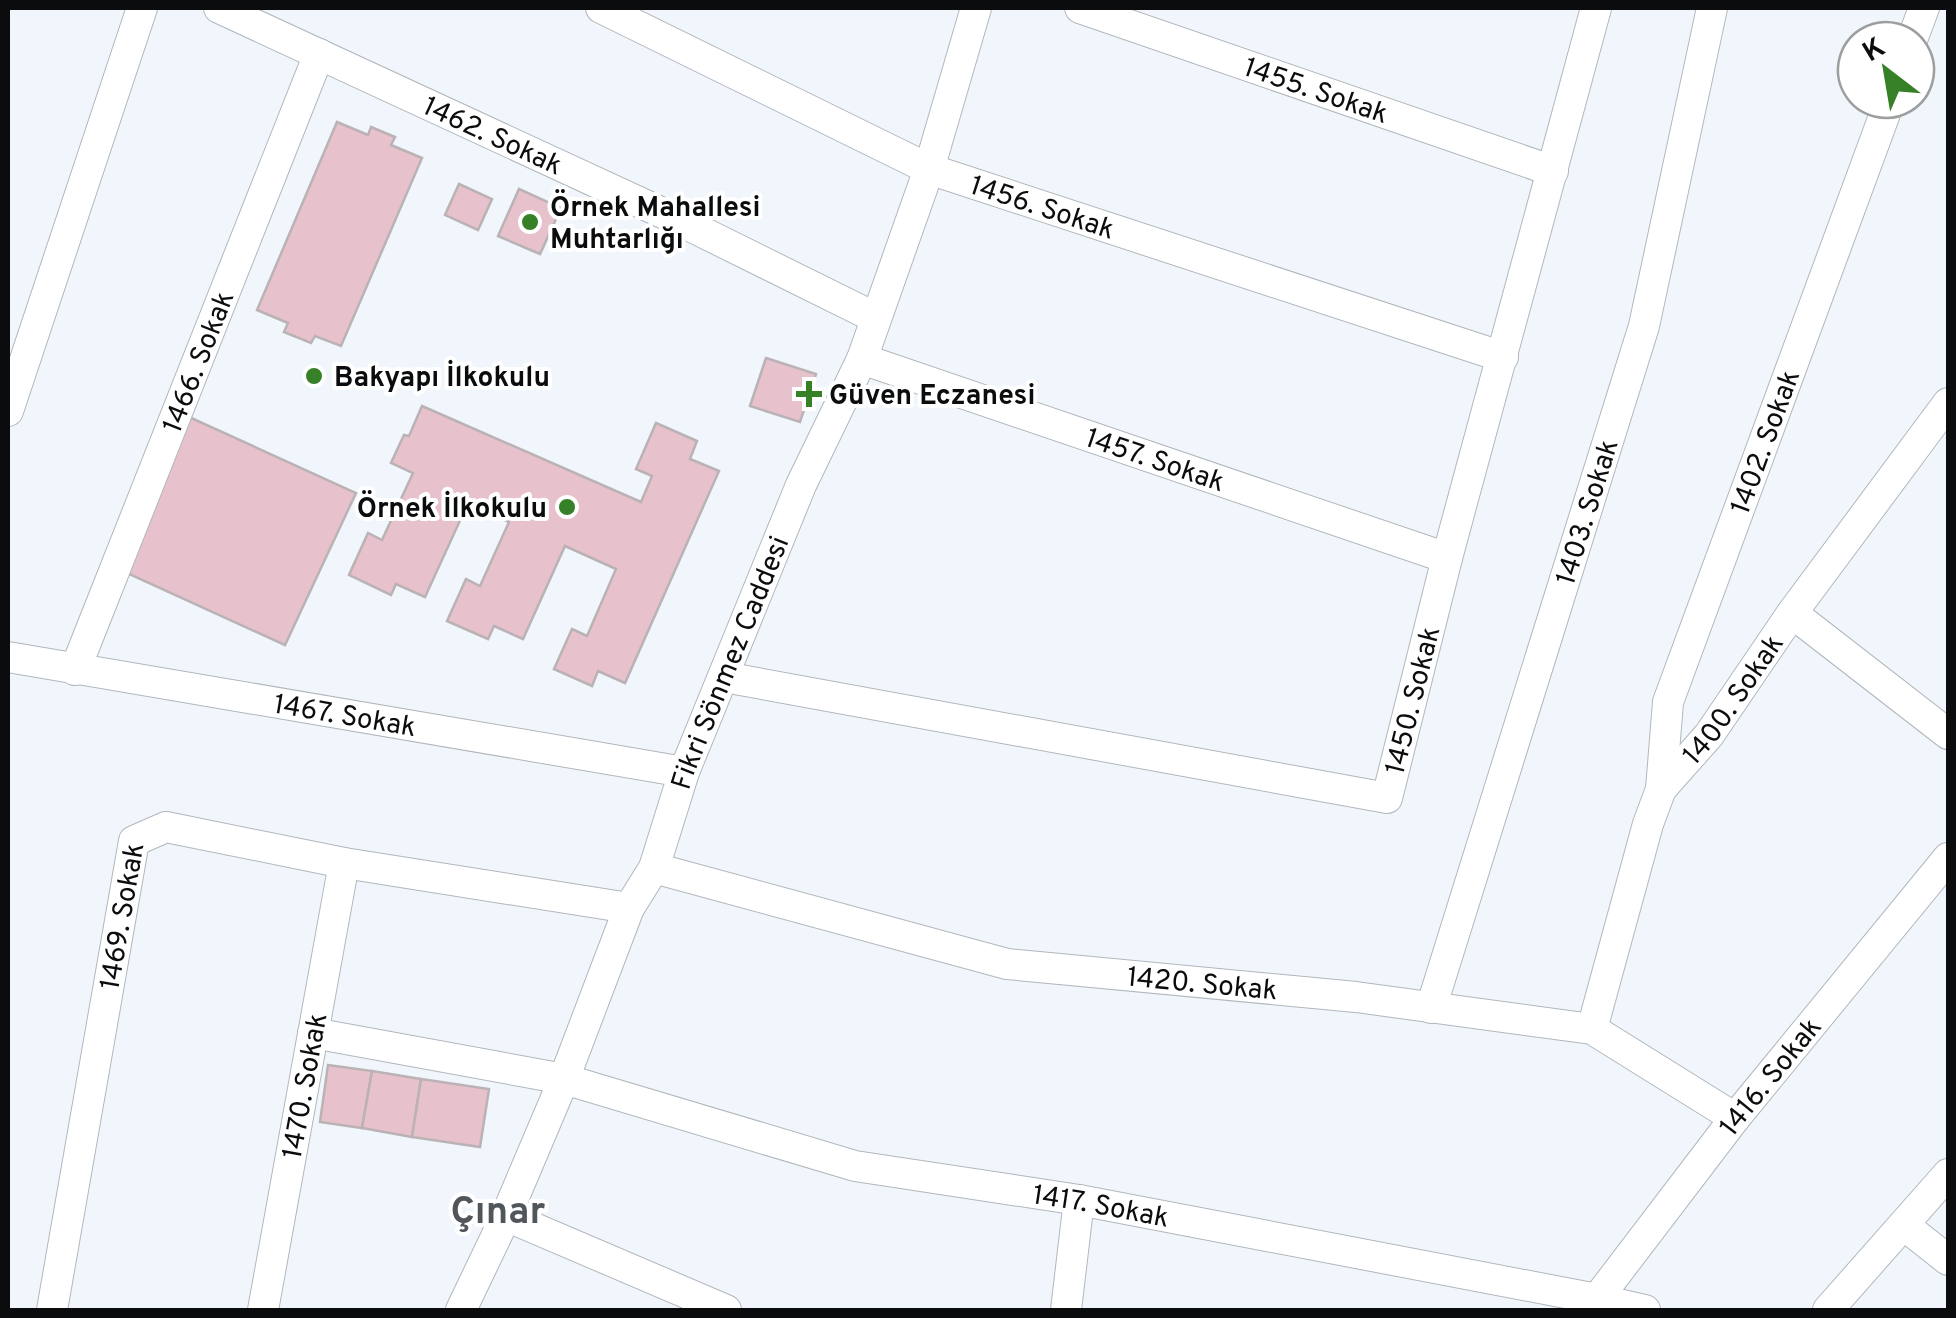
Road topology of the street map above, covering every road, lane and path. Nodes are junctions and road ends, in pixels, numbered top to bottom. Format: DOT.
graph roads {
  1 [pos="142,8"];
  2 [pos="601,8"];
  3 [pos="976,8"];
  4 [pos="1080,8"];
  5 [pos="1596,8"];
  6 [pos="1712,8"];
  7 [pos="235,11"];
  8 [pos="319,54"];
  9 [pos="1883,120"];
  10 [pos="929,169"];
  11 [pos="1553,171"];
  12 [pos="876,318"];
  13 [pos="1504,357"];
  14 [pos="862,359"];
  15 [pos="1948,404"];
  16 [pos="8,411"];
  17 [pos="1447,558"];
  18 [pos="1792,613"];
  19 [pos="8,656"];
  20 [pos="75,670"];
  21 [pos="724,677"];
  22 [pos="1948,734"];
  23 [pos="684,772"];
  24 [pos="1661,789"];
  25 [pos="1948,858"];
  26 [pos="344,863"];
  27 [pos="654,868"];
  28 [pos="629,908"];
  29 [pos="1432,1008"];
  30 [pos="1592,1029"];
  31 [pos="314,1033"];
  32 [pos="564,1079"];
  33 [pos="1735,1118"];
  34 [pos="1948,1174"];
  35 [pos="1079,1200"];
  36 [pos="506,1216"];
  37 [pos="1905,1226"];
  38 [pos="1948,1260"];
  39 [pos="1597,1299"];
  40 [pos="52,1310"];
  41 [pos="263,1310"];
  42 [pos="461,1310"];
  43 [pos="726,1310"];
  44 [pos="1066,1310"];
  45 [pos="1645,1310"];
  46 [pos="1828,1310"];
  1 -- 16 [label="street"];
  2 -- 10 [label="street, 1456. Sokak"];
  3 -- 10 [label="street, Fikri Sönmez Caddesi"];
  4 -- 11 [label="street, 1455. Sokak"];
  5 -- 11 [label="street, 1450. Sokak"];
  6 -- 29 [label="street, 1403. Sokak"];
  7 -- 8 [label="street, 1462. Sokak"];
  8 -- 12 [label="street, 1462. Sokak"];
  8 -- 20 [label="street, 1466. Sokak"];
  9 -- 24 [label="street, 1402. Sokak"];
  10 -- 12 [label="street, Fikri Sönmez Caddesi"];
  10 -- 13 [label="street, 1456. Sokak"];
  11 -- 13 [label="street, 1450. Sokak"];
  12 -- 14 [label="street, Fikri Sönmez Caddesi"];
  13 -- 17 [label="street, 1450. Sokak"];
  14 -- 17 [label="street, 1457. Sokak"];
  14 -- 21 [label="street, Fikri Sönmez Caddesi"];
  15 -- 18 [label="street, 1400. Sokak"];
  17 -- 21 [label="street, 1450. Sokak"];
  18 -- 22 [label="street"];
  18 -- 24 [label="street, 1400. Sokak"];
  19 -- 20 [label="street, 1467. Sokak"];
  20 -- 23 [label="street, 1467. Sokak"];
  21 -- 23 [label="street, Fikri Sönmez Caddesi"];
  23 -- 27 [label="street, Fikri Sönmez Caddesi"];
  24 -- 30 [label="street, 1400. Sokak"];
  25 -- 33 [label="street, 1416. Sokak"];
  26 -- 28 [label="street, 1469. Sokak"];
  26 -- 31 [label="street, 1470. Sokak"];
  26 -- 40 [label="street, 1469. Sokak"];
  27 -- 28 [label="street, Fikri Sönmez Caddesi"];
  27 -- 29 [label="street, 1420. Sokak"];
  28 -- 32 [label="street, Fikri Sönmez Caddesi"];
  29 -- 30 [label="street, 1420. Sokak"];
  30 -- 33 [label="street, 1420. Sokak"];
  31 -- 32 [label="street, 1417. Sokak"];
  31 -- 41 [label="street, 1470. Sokak"];
  32 -- 35 [label="street, 1417. Sokak"];
  32 -- 36 [label="street, Fikri Sönmez Caddesi"];
  33 -- 39 [label="street, 1416. Sokak"];
  34 -- 37 [label="street"];
  35 -- 39 [label="street, 1417. Sokak"];
  35 -- 44 [label="street"];
  36 -- 42 [label="street, Fikri Sönmez Caddesi"];
  36 -- 43 [label="street"];
  37 -- 38 [label="street"];
  37 -- 46 [label="street"];
  39 -- 45 [label="street, 1417. Sokak"];
}
